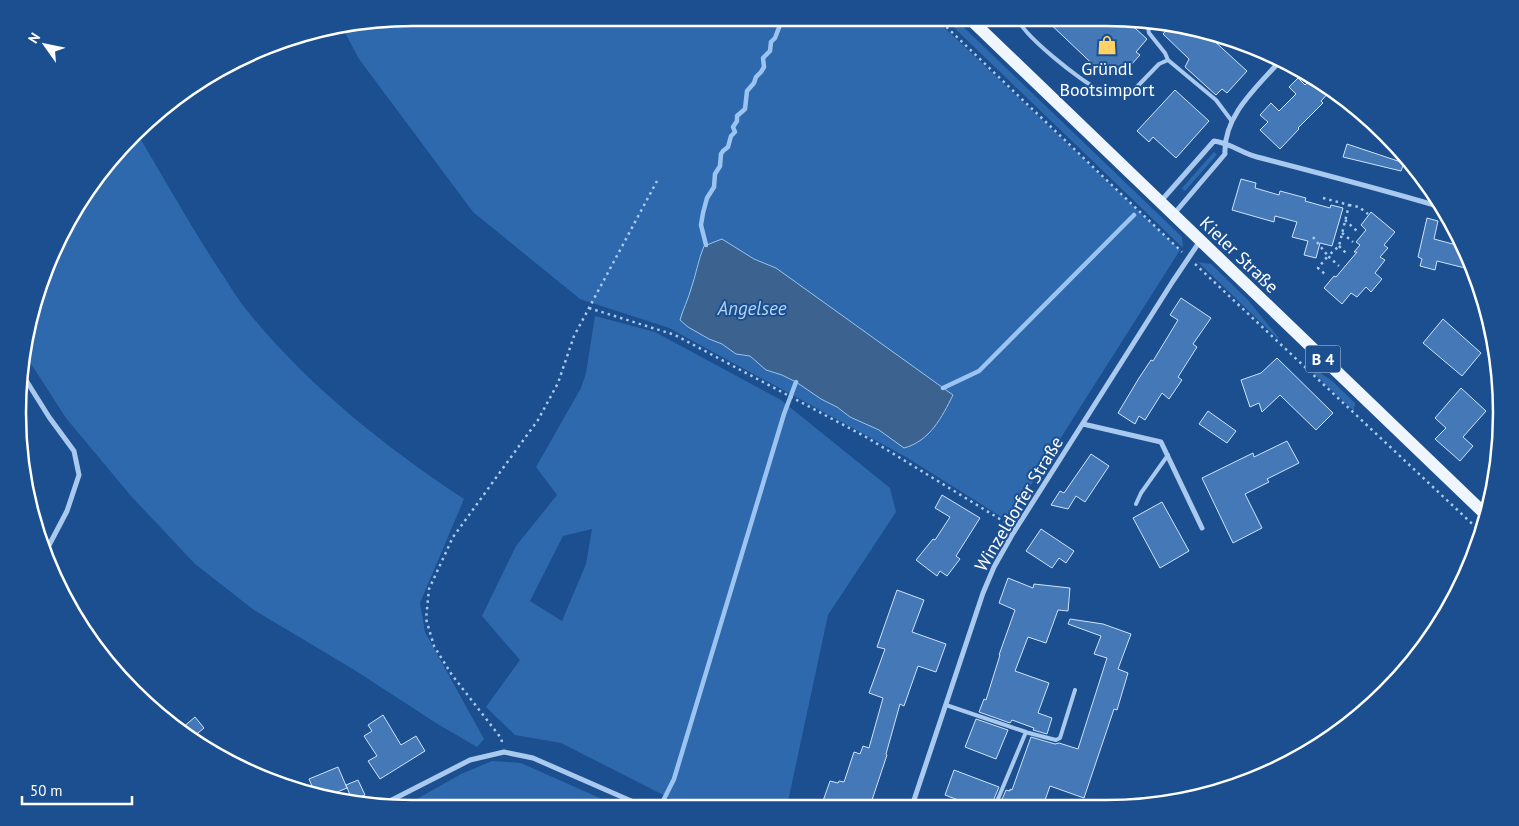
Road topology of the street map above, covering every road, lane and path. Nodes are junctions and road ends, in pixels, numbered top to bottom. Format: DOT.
graph roads {
  1 [pos="945,26"];
  2 [pos="977,26"];
  3 [pos="1022,26"];
  4 [pos="1149,29"];
  5 [pos="1168,60"];
  6 [pos="1276,66"];
  7 [pos="1231,120"];
  8 [pos="1224,142"];
  9 [pos="657,181"];
  10 [pos="1323,198"];
  11 [pos="1160,203"];
  12 [pos="1432,204"];
  13 [pos="1349,205"];
  14 [pos="1368,214"];
  15 [pos="1172,215"];
  16 [pos="1346,220"];
  17 [pos="1358,232"];
  18 [pos="1342,233"];
  19 [pos="1313,237"];
  20 [pos="1200,241"];
  21 [pos="1352,242"];
  22 [pos="1339,246"];
  23 [pos="1347,254"];
  24 [pos="1328,256"];
  25 [pos="1188,258"];
  26 [pos="1340,266"];
  27 [pos="1326,275"];
  28 [pos="589,308"];
  29 [pos="28,383"];
  30 [pos="1083,424"];
  31 [pos="1168,455"];
  32 [pos="904,456"];
  33 [pos="902,459"];
  34 [pos="1136,504"];
  35 [pos="1481,510"];
  36 [pos="1475,527"];
  37 [pos="1202,528"];
  38 [pos="1016,529"];
  39 [pos="50,544"];
  40 [pos="1075,690"];
  41 [pos="946,705"];
  42 [pos="1025,732"];
  43 [pos="504,752"];
  44 [pos="393,799"];
  45 [pos="629,800"];
  46 [pos="914,800"];
  47 [pos="998,800"];
  1 -- 25 [label="path"];
  2 -- 11 [label="main road, Kieler Straße / B 4"];
  3 -- 5 [label="lane"];
  4 -- 5 [label="lane"];
  5 -- 7 [label="lane"];
  6 -- 7 [label="street"];
  7 -- 8 [label="street"];
  8 -- 11 [label="street"];
  8 -- 12 [label="street"];
  8 -- 15 [label="street"];
  9 -- 28 [label="path"];
  10 -- 13 [label="path"];
  11 -- 15 [label="main road, Kieler Straße / B 4"];
  13 -- 14 [label="path"];
  13 -- 16 [label="path"];
  15 -- 20 [label="main road, Kieler Straße / B 4"];
  16 -- 17 [label="path"];
  16 -- 18 [label="path"];
  18 -- 21 [label="path"];
  18 -- 22 [label="path"];
  19 -- 24 [label="path"];
  20 -- 25 [label="street, Winzeldorfer Straße"];
  20 -- 35 [label="main road, Kieler Straße / B 4"];
  22 -- 23 [label="path"];
  22 -- 24 [label="path"];
  24 -- 26 [label="path"];
  24 -- 27 [label="path"];
  25 -- 30 [label="street, Winzeldorfer Straße"];
  25 -- 36 [label="path"];
  28 -- 33 [label="path"];
  28 -- 43 [label="path"];
  29 -- 39 [label="street"];
  30 -- 31 [label="street"];
  30 -- 38 [label="street, Winzeldorfer Straße"];
  31 -- 34 [label="lane"];
  31 -- 37 [label="street"];
  32 -- 33 [label="path"];
  33 -- 38 [label="path"];
  38 -- 41 [label="street, Winzeldorfer Straße"];
  40 -- 42 [label="lane"];
  41 -- 42 [label="lane"];
  41 -- 46 [label="street, Winzeldorfer Straße"];
  42 -- 47 [label="lane"];
  43 -- 44 [label="street"];
  43 -- 45 [label="street"];
}
